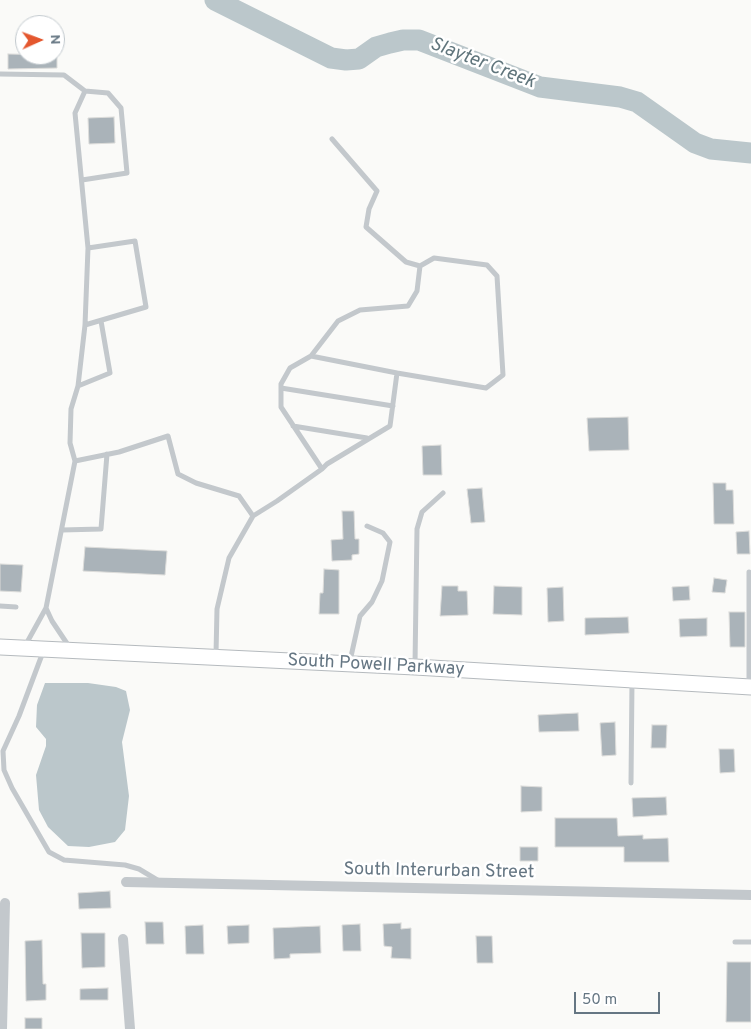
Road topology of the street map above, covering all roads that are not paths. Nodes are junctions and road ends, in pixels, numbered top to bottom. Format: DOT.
graph roads {
  1 [pos="0,74"];
  2 [pos="85,91"];
  3 [pos="332,139"];
  4 [pos="82,180"];
  5 [pos="88,248"];
  6 [pos="420,266"];
  7 [pos="101,321"];
  8 [pos="85,325"];
  9 [pos="311,356"];
  10 [pos="397,374"];
  11 [pos="78,386"];
  12 [pos="281,388"];
  13 [pos="393,406"];
  14 [pos="292,426"];
  15 [pos="367,439"];
  16 [pos="107,454"];
  17 [pos="75,460"];
  18 [pos="322,469"];
  19 [pos="443,493"];
  20 [pos="253,516"];
  21 [pos="367,526"];
  22 [pos="62,530"];
  23 [pos="749,572"];
  24 [pos="0,606"];
  25 [pos="16,607"];
  26 [pos="46,608"];
  27 [pos="25,646"];
  28 [pos="0,647"];
  29 [pos="44,649"];
  30 [pos="72,650"];
  31 [pos="216,657"];
  32 [pos="349,664"];
  33 [pos="415,667"];
  34 [pos="632,681"];
  35 [pos="750,687"];
  36 [pos="631,782"];
  37 [pos="126,882"];
  38 [pos="162,883"];
  39 [pos="751,895"];
  40 [pos="5,903"];
  41 [pos="123,939"];
  42 [pos="735,942"];
  43 [pos="751,942"];
  44 [pos="2,1029"];
  45 [pos="130,1029"];
  1 -- 2 [label="lane"];
  2 -- 4 [label="lane"];
  2 -- 4 [label="lane"];
  3 -- 6 [label="lane"];
  4 -- 5 [label="lane"];
  5 -- 7 [label="lane"];
  5 -- 8 [label="lane"];
  6 -- 9 [label="lane"];
  6 -- 10 [label="lane"];
  7 -- 8 [label="lane"];
  7 -- 11 [label="lane"];
  8 -- 11 [label="lane"];
  9 -- 10 [label="lane"];
  9 -- 12 [label="lane"];
  10 -- 13 [label="lane"];
  11 -- 17 [label="lane"];
  12 -- 13 [label="lane"];
  12 -- 14 [label="lane"];
  13 -- 15 [label="lane"];
  14 -- 15 [label="lane"];
  14 -- 18 [label="lane"];
  15 -- 18 [label="lane"];
  16 -- 17 [label="lane"];
  16 -- 20 [label="lane"];
  16 -- 22 [label="lane"];
  17 -- 22 [label="lane"];
  18 -- 20 [label="lane"];
  19 -- 33 [label="lane"];
  20 -- 31 [label="lane"];
  21 -- 32 [label="lane"];
  22 -- 26 [label="lane"];
  23 -- 35 [label="lane"];
  24 -- 25 [label="lane"];
  26 -- 27 [label="lane"];
  26 -- 30 [label="lane"];
  27 -- 28 [label="main road, South Powell Parkway"];
  27 -- 29 [label="main road, South Powell Parkway"];
  29 -- 30 [label="main road, South Powell Parkway"];
  29 -- 38 [label="lane"];
  30 -- 31 [label="main road, South Powell Parkway"];
  31 -- 32 [label="main road, South Powell Parkway"];
  32 -- 33 [label="main road, South Powell Parkway"];
  33 -- 34 [label="main road, South Powell Parkway"];
  34 -- 35 [label="main road, South Powell Parkway"];
  34 -- 36 [label="lane"];
  37 -- 38 [label="street, South Interurban Street"];
  38 -- 39 [label="street, South Interurban Street"];
  40 -- 44 [label="street"];
  41 -- 45 [label="street"];
  42 -- 43 [label="lane"];
}
